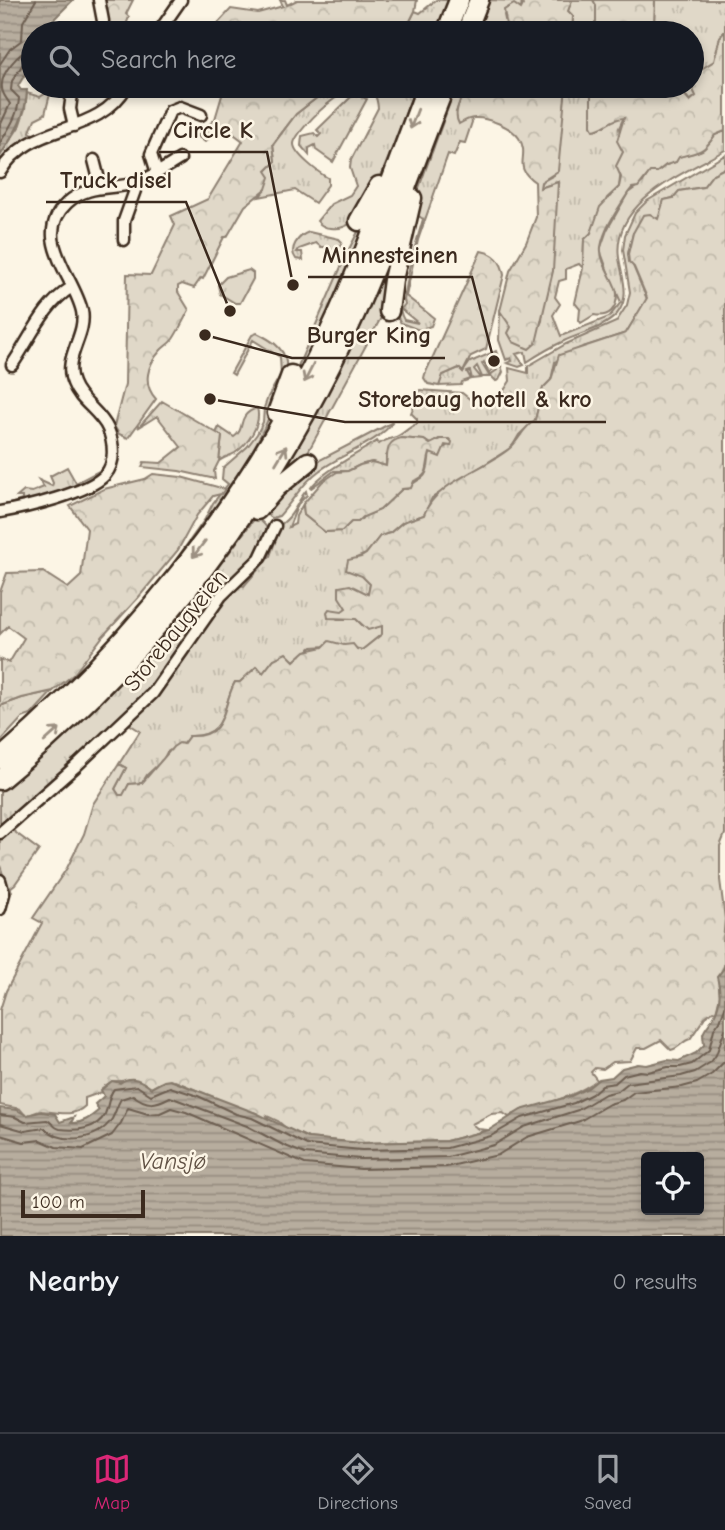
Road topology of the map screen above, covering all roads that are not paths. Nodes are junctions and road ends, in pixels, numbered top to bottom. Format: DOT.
graph roads {
  1 [pos="99,0"];
  2 [pos="181,0"];
  3 [pos="457,4"];
  4 [pos="103,21"];
  5 [pos="166,21"];
  6 [pos="451,21"];
  7 [pos="71,98"];
  8 [pos="118,98"];
  9 [pos="422,98"];
  10 [pos="440,98"];
  11 [pos="201,115"];
  12 [pos="74,127"];
  13 [pos="427,131"];
  14 [pos="402,152"];
  15 [pos="180,159"];
  16 [pos="94,160"];
  17 [pos="0,172"];
  18 [pos="157,173"];
  19 [pos="138,182"];
  20 [pos="101,187"];
  21 [pos="359,221"];
  22 [pos="124,240"];
  23 [pos="72,287"];
  24 [pos="389,311"];
  25 [pos="12,365"];
  26 [pos="291,375"];
  27 [pos="307,462"];
  28 [pos="238,494"];
  29 [pos="0,512"];
  30 [pos="275,526"];
  31 [pos="216,552"];
  32 [pos="0,759"];
  33 [pos="0,780"];
  34 [pos="0,834"];
  35 [pos="0,880"];
  36 [pos="0,909"];
  1 -- 4 [label="street"];
  2 -- 5 [label="street"];
  3 -- 6 [label="highway"];
  7 -- 12 [label="street"];
  8 -- 12 [label="street"];
  9 -- 14 [label="highway, one-way"];
  10 -- 13 [label="highway"];
  11 -- 18 [label="street"];
  12 -- 17 [label="street"];
  13 -- 24 [label="highway"];
  31 -- 13 [label="highway, one-way"];
  14 -- 21 [label="highway"];
  14 -- 28 [label="highway, one-way"];
  15 -- 18 [label="street"];
  16 -- 20 [label="street"];
  18 -- 19 [label="street"];
  19 -- 20 [label="street"];
  19 -- 22 [label="street"];
  20 -- 23 [label="street"];
  23 -- 25 [label="street"];
  23 -- 29 [label="street"];
  26 -- 28 [label="highway"];
  27 -- 31 [label="highway"];
  28 -- 32 [label="highway, one-way"];
  30 -- 34 [label="street, Storebaugveien"];
  33 -- 31 [label="highway, one-way"];
  35 -- 36 [label="street"];
}
